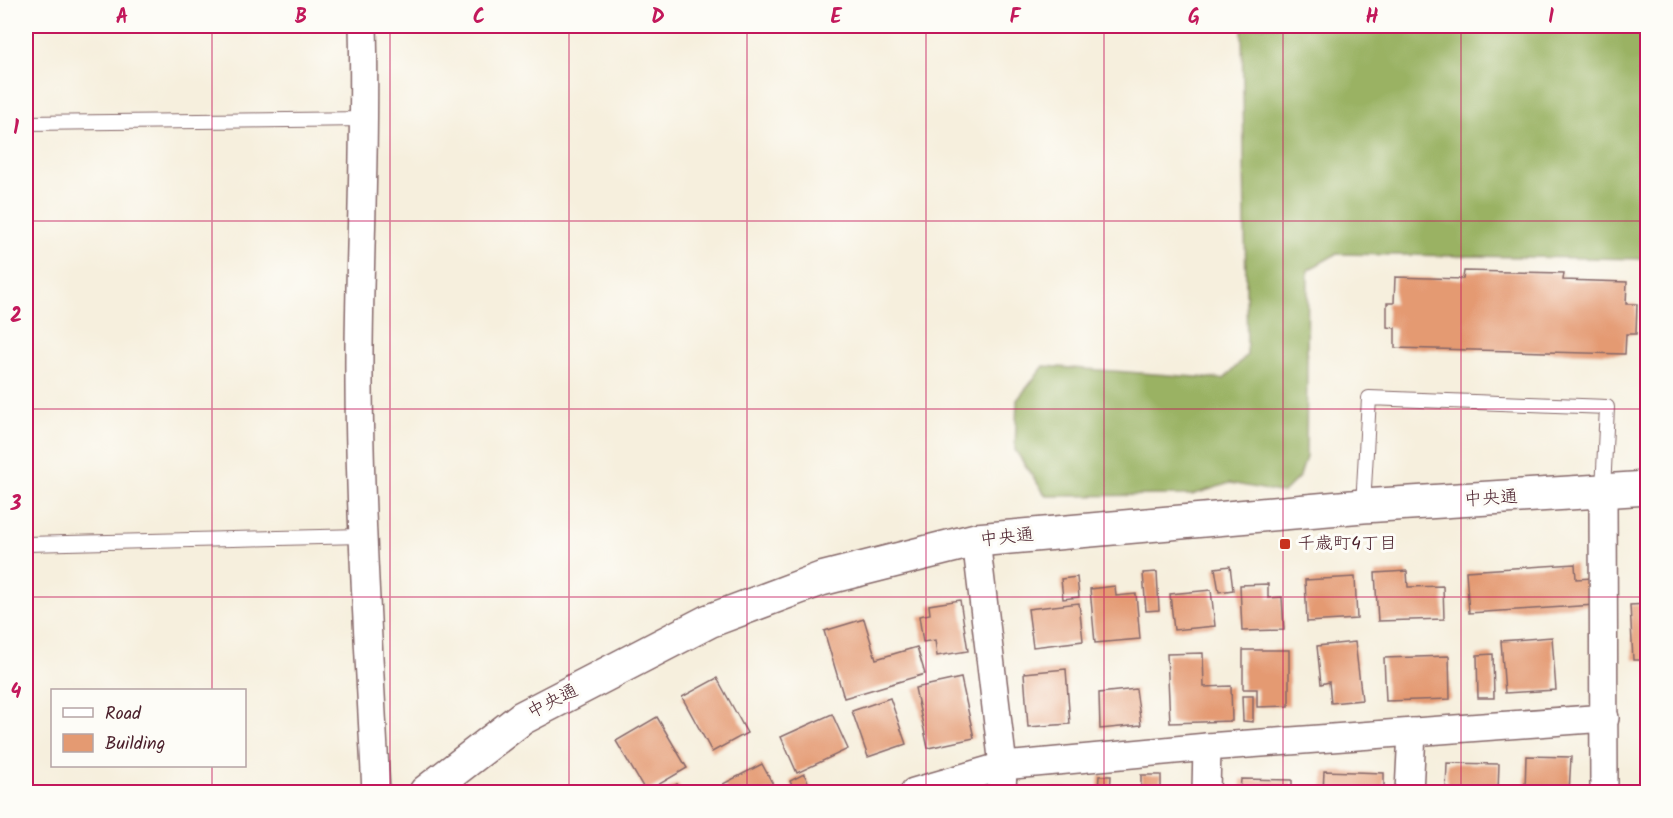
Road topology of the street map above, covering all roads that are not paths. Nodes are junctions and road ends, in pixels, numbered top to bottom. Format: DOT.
graph roads {
  1 [pos="363,26"];
  2 [pos="366,119"];
  3 [pos="26,123"];
  4 [pos="1647,488"];
  5 [pos="1603,492"];
  6 [pos="1363,506"];
  7 [pos="362,536"];
  8 [pos="976,540"];
  9 [pos="26,544"];
  10 [pos="1605,718"];
  11 [pos="1412,732"];
  12 [pos="1207,747"];
  13 [pos="1002,779"];
  14 [pos="376,792"];
  15 [pos="426,792"];
  16 [pos="914,792"];
  17 [pos="1206,792"];
  18 [pos="1409,792"];
  19 [pos="1604,792"];
  1 -- 2 [label="street"];
  2 -- 3 [label="lane"];
  2 -- 7 [label="street"];
  4 -- 5 [label="street, 中央通"];
  5 -- 6 [label="street, 中央通"];
  5 -- 6 [label="lane"];
  5 -- 10 [label="street"];
  6 -- 8 [label="street, 中央通"];
  7 -- 9 [label="lane"];
  7 -- 14 [label="street"];
  8 -- 13 [label="street"];
  8 -- 15 [label="street, 中央通"];
  10 -- 11 [label="street"];
  10 -- 19 [label="street"];
  11 -- 12 [label="street"];
  11 -- 18 [label="street"];
  12 -- 13 [label="street"];
  12 -- 17 [label="street"];
  13 -- 16 [label="street"];
}
